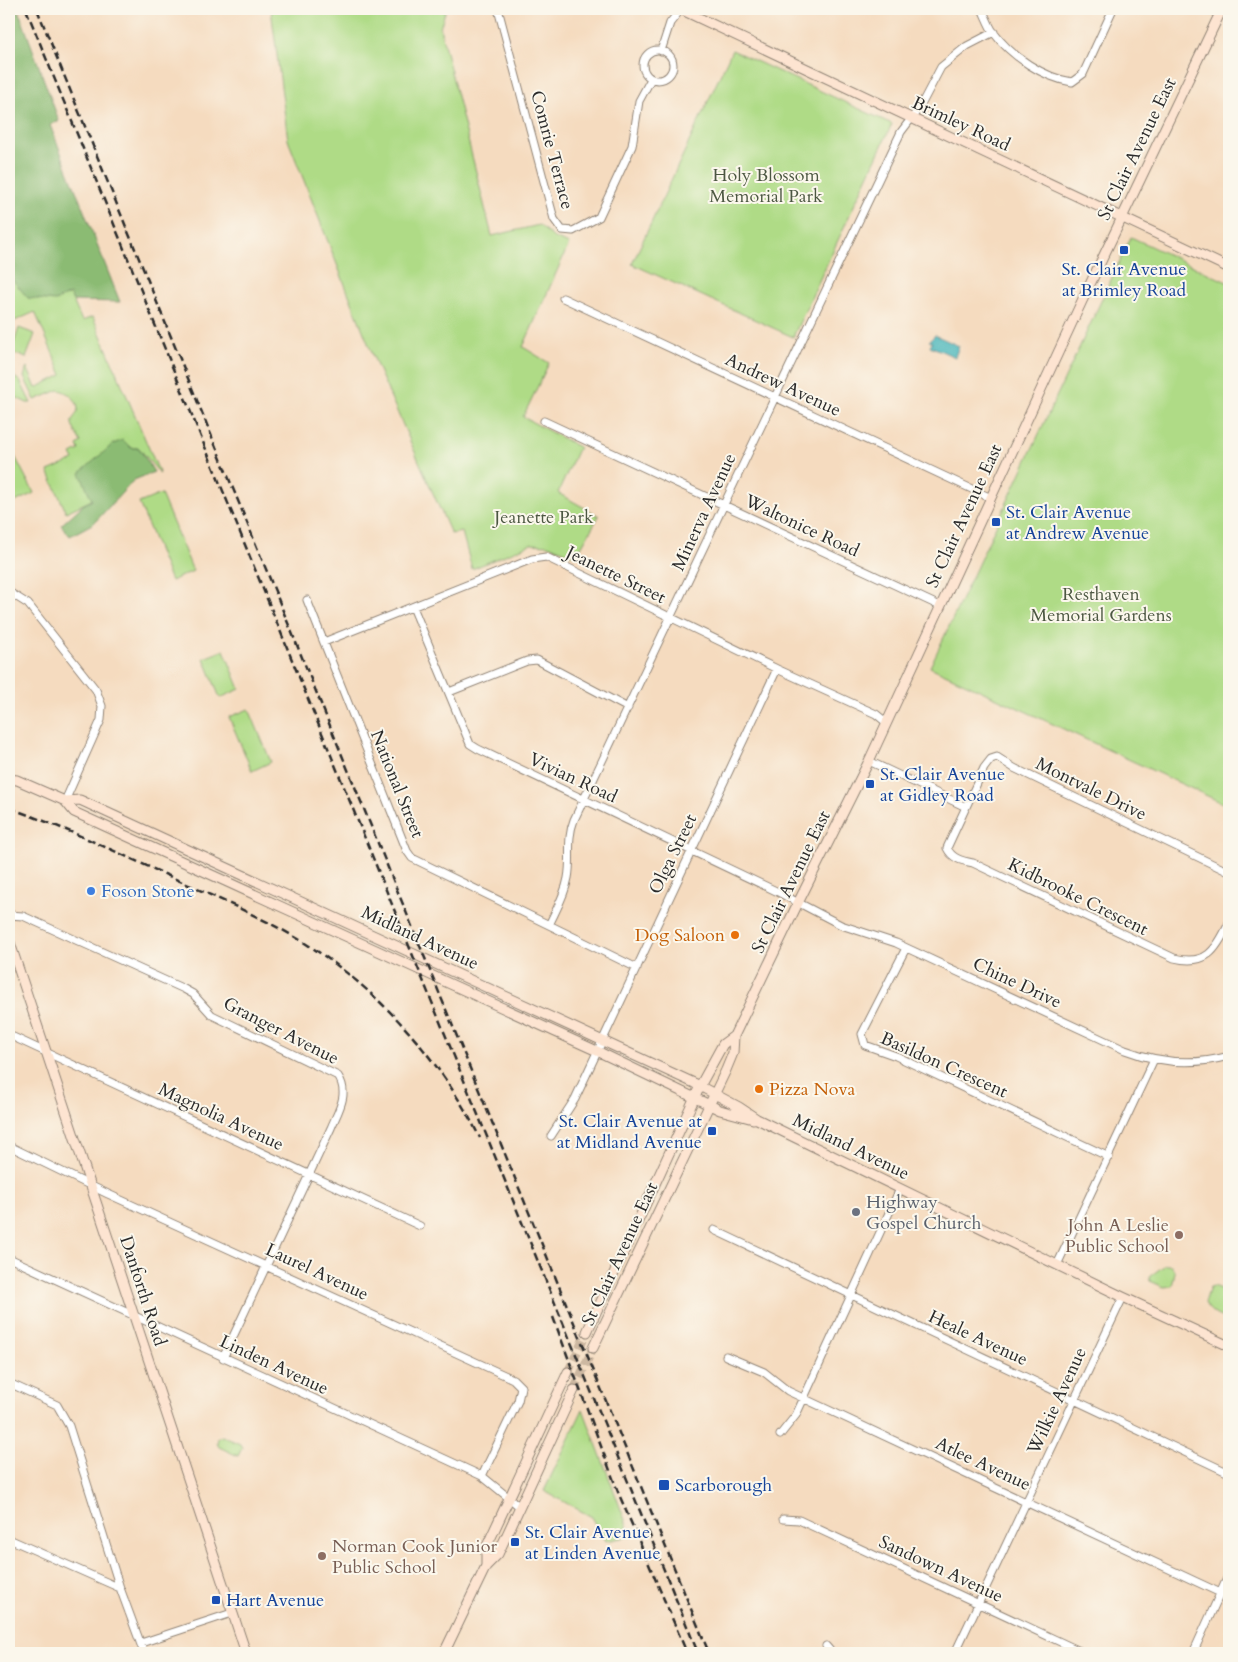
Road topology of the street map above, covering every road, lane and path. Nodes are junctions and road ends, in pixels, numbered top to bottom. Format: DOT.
graph roads {
  1 [pos="498,9"];
  2 [pos="681,9"];
  3 [pos="982,9"];
  4 [pos="1113,9"];
  5 [pos="1208,9"];
  6 [pos="1221,12"];
  7 [pos="994,32"];
  8 [pos="661,51"];
  9 [pos="652,79"];
  10 [pos="912,118"];
  11 [pos="1122,218"];
  12 [pos="1229,268"];
  13 [pos="563,298"];
  14 [pos="775,398"];
  15 [pos="544,422"];
  16 [pos="991,498"];
  17 [pos="723,506"];
  18 [pos="9,592"];
  19 [pos="307,600"];
  20 [pos="940,606"];
  21 [pos="413,607"];
  22 [pos="670,618"];
  23 [pos="324,642"];
  24 [pos="777,669"];
  25 [pos="449,692"];
  26 [pos="628,708"];
  27 [pos="887,723"];
  28 [pos="869,762"];
  29 [pos="9,772"];
  30 [pos="13,779"];
  31 [pos="584,800"];
  32 [pos="66,801"];
  33 [pos="966,807"];
  34 [pos="692,851"];
  35 [pos="1229,872"];
  36 [pos="798,903"];
  37 [pos="9,915"];
  38 [pos="1229,924"];
  39 [pos="549,925"];
  40 [pos="9,940"];
  41 [pos="906,948"];
  42 [pos="637,968"];
  43 [pos="9,1036"];
  44 [pos="734,1036"];
  45 [pos="602,1040"];
  46 [pos="597,1051"];
  47 [pos="46,1053"];
  48 [pos="1229,1056"];
  49 [pos="1154,1059"];
  50 [pos="700,1086"];
  51 [pos="714,1093"];
  52 [pos="695,1097"];
  53 [pos="709,1104"];
  54 [pos="756,1119"];
  55 [pos="551,1136"];
  56 [pos="9,1146"];
  57 [pos="1109,1158"];
  58 [pos="309,1174"];
  59 [pos="90,1184"];
  60 [pos="900,1189"];
  61 [pos="420,1226"];
  62 [pos="714,1230"];
  63 [pos="9,1258"];
  64 [pos="266,1265"];
  65 [pos="1058,1265"];
  66 [pos="851,1294"];
  67 [pos="1123,1297"];
  68 [pos="134,1317"];
  69 [pos="586,1332"];
  70 [pos="1229,1346"];
  71 [pos="593,1348"];
  72 [pos="726,1356"];
  73 [pos="223,1358"];
  74 [pos="568,1372"];
  75 [pos="9,1383"];
  76 [pos="574,1390"];
  77 [pos="804,1398"];
  78 [pos="1074,1399"];
  79 [pos="780,1435"];
  80 [pos="1229,1473"];
  81 [pos="482,1476"];
  82 [pos="511,1498"];
  83 [pos="1026,1501"];
  84 [pos="520,1507"];
  85 [pos="783,1519"];
  86 [pos="9,1539"];
  87 [pos="486,1566"];
  88 [pos="1229,1574"];
  89 [pos="120,1588"];
  90 [pos="1220,1593"];
  91 [pos="1229,1597"];
  92 [pos="978,1604"];
  93 [pos="232,1613"];
  94 [pos="141,1643"];
  95 [pos="826,1646"];
  96 [pos="144,1653"];
  97 [pos="246,1653"];
  98 [pos="444,1653"];
  99 [pos="832,1653"];
  100 [pos="955,1653"];
  101 [pos="1084,1653"];
  102 [pos="1193,1653"];
  1 -- 9 [label="street, Comrie Terrace"];
  2 -- 8 [label="street"];
  2 -- 10 [label="main road, Brimley Road"];
  3 -- 7 [label="street"];
  4 -- 7 [label="street"];
  5 -- 6 [label="street"];
  6 -- 11 [label="main road, St Clair Avenue East"];
  7 -- 10 [label="street, Minerva Avenue"];
  8 -- 9 [label="street"];
  8 -- 9 [label="street"];
  10 -- 11 [label="main road, Brimley Road"];
  10 -- 14 [label="street, Minerva Avenue"];
  11 -- 12 [label="main road, Brimley Road"];
  11 -- 16 [label="main road, St Clair Avenue East"];
  13 -- 14 [label="street, Andrew Avenue"];
  14 -- 16 [label="street, Andrew Avenue"];
  14 -- 17 [label="street, Minerva Avenue"];
  15 -- 17 [label="street, Waltonice Road"];
  16 -- 20 [label="main road, St Clair Avenue East"];
  17 -- 20 [label="street, Waltonice Road"];
  17 -- 22 [label="street, Minerva Avenue"];
  18 -- 32 [label="street"];
  19 -- 23 [label="street, National Street"];
  20 -- 27 [label="main road, St Clair Avenue East"];
  21 -- 22 [label="street, Jeanette Street"];
  21 -- 23 [label="street, Jeanette Street"];
  21 -- 25 [label="street, Vivian Road"];
  22 -- 24 [label="street, Jeanette Street"];
  22 -- 26 [label="street, Minerva Avenue"];
  23 -- 39 [label="street, National Street"];
  24 -- 27 [label="street, Jeanette Street"];
  24 -- 34 [label="street, Olga Street"];
  25 -- 26 [label="street"];
  25 -- 31 [label="street, Vivian Road"];
  26 -- 31 [label="street, Minerva Avenue"];
  27 -- 28 [label="main road, St Clair Avenue East"];
  28 -- 33 [label="street"];
  28 -- 36 [label="main road, St Clair Avenue East"];
  29 -- 30 [label="main road, Midland Avenue"];
  30 -- 32 [label="main road, Midland Avenue"];
  31 -- 34 [label="street, Vivian Road"];
  31 -- 39 [label="street, Minerva Avenue"];
  32 -- 45 [label="main road, Midland Avenue"];
  32 -- 46 [label="main road, Midland Avenue"];
  33 -- 35 [label="street, Montvale Drive"];
  33 -- 38 [label="street, Kidbrooke Crescent"];
  34 -- 36 [label="street, Vivian Road"];
  34 -- 42 [label="street, Olga Street"];
  36 -- 41 [label="street, Chine Drive"];
  36 -- 44 [label="main road, St Clair Avenue East"];
  37 -- 58 [label="street, Granger Avenue"];
  39 -- 42 [label="street, National Street"];
  40 -- 47 [label="main road, Danforth Road"];
  41 -- 49 [label="street, Chine Drive"];
  41 -- 57 [label="street, Basildon Crescent"];
  42 -- 45 [label="street, Olga Street"];
  43 -- 47 [label="street, Magnolia Avenue"];
  44 -- 50 [label="main road, St Clair Avenue East"];
  44 -- 51 [label="main road, St Clair Avenue East"];
  45 -- 46 [label="street, Olga Street"];
  45 -- 50 [label="main road, Midland Avenue"];
  46 -- 52 [label="main road, Midland Avenue"];
  46 -- 55 [label="street, Olga Street"];
  47 -- 58 [label="street, Magnolia Avenue"];
  47 -- 59 [label="main road, Danforth Road"];
  48 -- 49 [label="street, Chine Drive"];
  49 -- 57 [label="street"];
  50 -- 51 [label="main road, Midland Avenue"];
  50 -- 52 [label="main road, St Clair Avenue East"];
  51 -- 53 [label="main road, St Clair Avenue East"];
  51 -- 54 [label="main road, Midland Avenue"];
  52 -- 53 [label="main road, Midland Avenue"];
  52 -- 69 [label="main road, St Clair Avenue East"];
  53 -- 54 [label="main road, Midland Avenue"];
  53 -- 71 [label="main road, St Clair Avenue East"];
  54 -- 60 [label="main road, Midland Avenue"];
  56 -- 59 [label="street, Laurel Avenue"];
  57 -- 65 [label="street"];
  58 -- 61 [label="street, Magnolia Avenue"];
  58 -- 64 [label="street, Granger Avenue"];
  59 -- 64 [label="street, Laurel Avenue"];
  59 -- 68 [label="main road, Danforth Road"];
  60 -- 65 [label="main road, Midland Avenue"];
  60 -- 66 [label="street"];
  62 -- 66 [label="street, Heale Avenue"];
  63 -- 68 [label="street, Linden Avenue"];
  64 -- 73 [label="street, Granger Avenue"];
  64 -- 81 [label="street, Laurel Avenue"];
  65 -- 67 [label="main road, Midland Avenue"];
  66 -- 77 [label="street"];
  66 -- 78 [label="street, Heale Avenue"];
  67 -- 70 [label="main road, Midland Avenue"];
  67 -- 78 [label="street, Wilkie Avenue"];
  68 -- 73 [label="street, Linden Avenue"];
  68 -- 93 [label="main road, Danforth Road"];
  72 -- 77 [label="street, Atlee Avenue"];
  73 -- 81 [label="street, Linden Avenue"];
  74 -- 82 [label="main road"];
  75 -- 89 [label="street"];
  76 -- 84 [label="main road"];
  77 -- 79 [label="street"];
  77 -- 83 [label="street, Atlee Avenue"];
  78 -- 80 [label="street, Heale Avenue"];
  78 -- 83 [label="street, Wilkie Avenue"];
  81 -- 82 [label="street, Linden Avenue"];
  82 -- 84 [label="street, Linden Avenue"];
  82 -- 87 [label="main road"];
  83 -- 90 [label="street, Atlee Avenue"];
  83 -- 92 [label="street, Wilkie Avenue"];
  84 -- 87 [label="main road"];
  85 -- 92 [label="street, Sandown Avenue"];
  86 -- 89 [label="street"];
  87 -- 98 [label="main road"];
  88 -- 90 [label="street"];
  89 -- 94 [label="street"];
  90 -- 91 [label="street, Atlee Avenue"];
  90 -- 102 [label="street"];
  92 -- 100 [label="street, Wilkie Avenue"];
  92 -- 101 [label="street, Sandown Avenue"];
  93 -- 94 [label="street"];
  93 -- 97 [label="main road, Danforth Road"];
  94 -- 96 [label="street"];
  95 -- 99 [label="street"];
}
